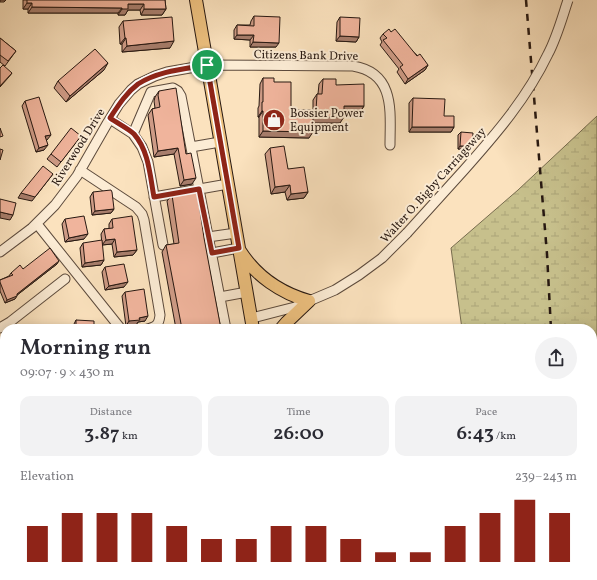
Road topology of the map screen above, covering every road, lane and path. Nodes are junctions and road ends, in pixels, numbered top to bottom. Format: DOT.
graph roads {
  1 [pos="196,0"];
  2 [pos="568,0"];
  3 [pos="207,65"];
  4 [pos="145,81"];
  5 [pos="151,92"];
  6 [pos="110,118"];
  7 [pos="133,134"];
  8 [pos="220,142"];
  9 [pos="390,146"];
  10 [pos="191,147"];
  11 [pos="80,170"];
  12 [pos="228,184"];
  13 [pos="199,189"];
  14 [pos="154,197"];
  15 [pos="36,224"];
  16 [pos="236,233"];
  17 [pos="208,237"];
  18 [pos="163,245"];
  19 [pos="239,248"];
  20 [pos="0,252"];
  21 [pos="212,253"];
  22 [pos="65,279"];
  23 [pos="247,292"];
  24 [pos="220,297"];
  25 [pos="309,301"];
  26 [pos="252,323"];
  27 [pos="7,324"];
  28 [pos="117,324"];
  29 [pos="157,324"];
  30 [pos="225,324"];
  31 [pos="285,324"];
  1 -- 3 [label="main road"];
  2 -- 25 [label="street, Walter O. Bigby Carriageway, bridge"];
  3 -- 4 [label="street, Riverwood Drive"];
  3 -- 8 [label="main road"];
  3 -- 9 [label="street, Citizens Bank Drive"];
  4 -- 5 [label="street"];
  4 -- 6 [label="street, Riverwood Drive"];
  5 -- 7 [label="street"];
  5 -- 10 [label="street"];
  6 -- 7 [label="street"];
  6 -- 11 [label="street, Riverwood Drive"];
  7 -- 14 [label="street"];
  8 -- 10 [label="street"];
  8 -- 12 [label="main road"];
  10 -- 13 [label="street"];
  11 -- 15 [label="street, Riverwood Drive"];
  11 -- 29 [label="street"];
  12 -- 13 [label="street"];
  12 -- 16 [label="main road"];
  13 -- 14 [label="street"];
  13 -- 17 [label="street"];
  14 -- 18 [label="street"];
  15 -- 20 [label="street, Riverwood Drive"];
  15 -- 28 [label="street"];
  16 -- 17 [label="street"];
  16 -- 19 [label="main road"];
  17 -- 21 [label="street"];
  19 -- 21 [label="street"];
  19 -- 23 [label="main road"];
  19 -- 25 [label="main road"];
  21 -- 24 [label="street"];
  22 -- 27 [label="street"];
  23 -- 24 [label="street"];
  23 -- 26 [label="main road"];
  24 -- 30 [label="street"];
  25 -- 26 [label="street, Walter O. Bigby Carriageway"];
  25 -- 31 [label="main road"];
}
